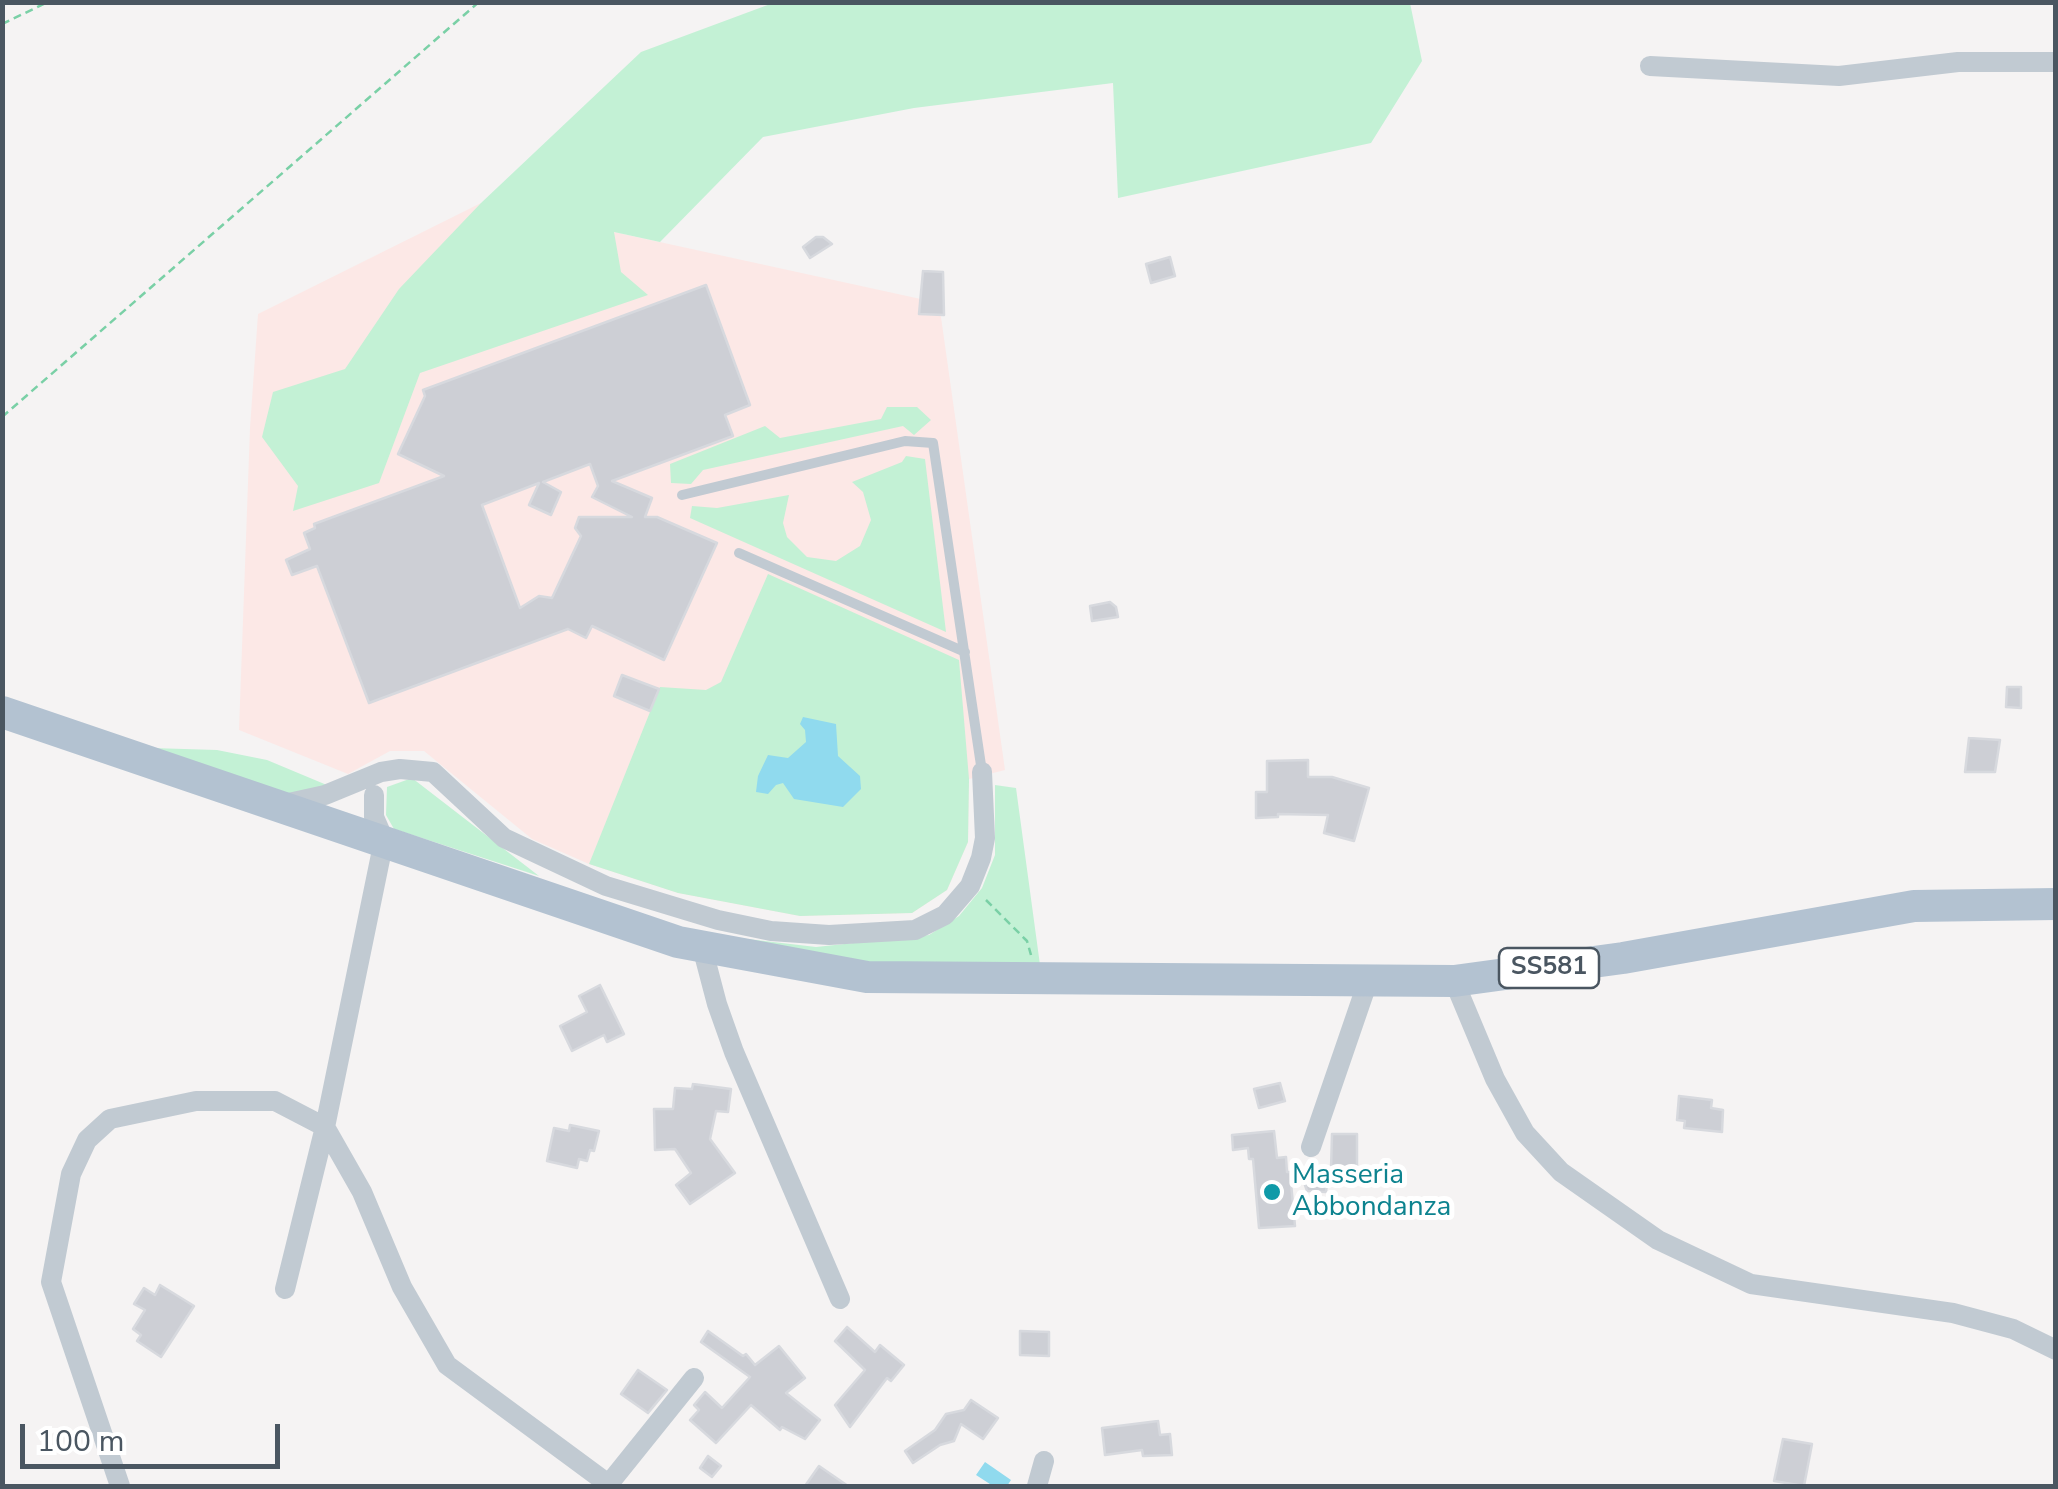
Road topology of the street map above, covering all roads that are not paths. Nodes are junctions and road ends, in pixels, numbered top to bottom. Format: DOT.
graph roads {
  1 [pos="2056,62"];
  2 [pos="1650,66"];
  3 [pos="682,495"];
  4 [pos="739,553"];
  5 [pos="964,652"];
  6 [pos="2,712"];
  7 [pos="384,772"];
  8 [pos="982,772"];
  9 [pos="345,787"];
  10 [pos="374,794"];
  11 [pos="279,806"];
  12 [pos="340,826"];
  13 [pos="384,840"];
  14 [pos="2056,904"];
  15 [pos="702,947"];
  16 [pos="1368,981"];
  17 [pos="1454,981"];
  18 [pos="325,1127"];
  19 [pos="1311,1147"];
  20 [pos="285,1289"];
  21 [pos="840,1299"];
  22 [pos="2056,1350"];
  23 [pos="694,1378"];
  24 [pos="1044,1461"];
  25 [pos="120,1486"];
  26 [pos="610,1486"];
  27 [pos="1037,1486"];
  1 -- 2 [label="street"];
  3 -- 5 [label="lane"];
  4 -- 5 [label="lane"];
  5 -- 8 [label="lane"];
  6 -- 11 [label="main road"];
  7 -- 8 [label="street"];
  7 -- 9 [label="street"];
  7 -- 10 [label="street"];
  9 -- 11 [label="street"];
  9 -- 12 [label="street"];
  10 -- 12 [label="street"];
  10 -- 13 [label="street"];
  11 -- 12 [label="main road"];
  12 -- 13 [label="main road"];
  13 -- 15 [label="main road"];
  13 -- 18 [label="street"];
  14 -- 17 [label="main road, SS581"];
  15 -- 16 [label="main road, SS581"];
  15 -- 21 [label="street"];
  16 -- 17 [label="main road, SS581"];
  16 -- 19 [label="street"];
  17 -- 22 [label="street"];
  18 -- 20 [label="street"];
  18 -- 25 [label="street"];
  18 -- 26 [label="street"];
  23 -- 26 [label="street"];
  24 -- 27 [label="street"];
}
